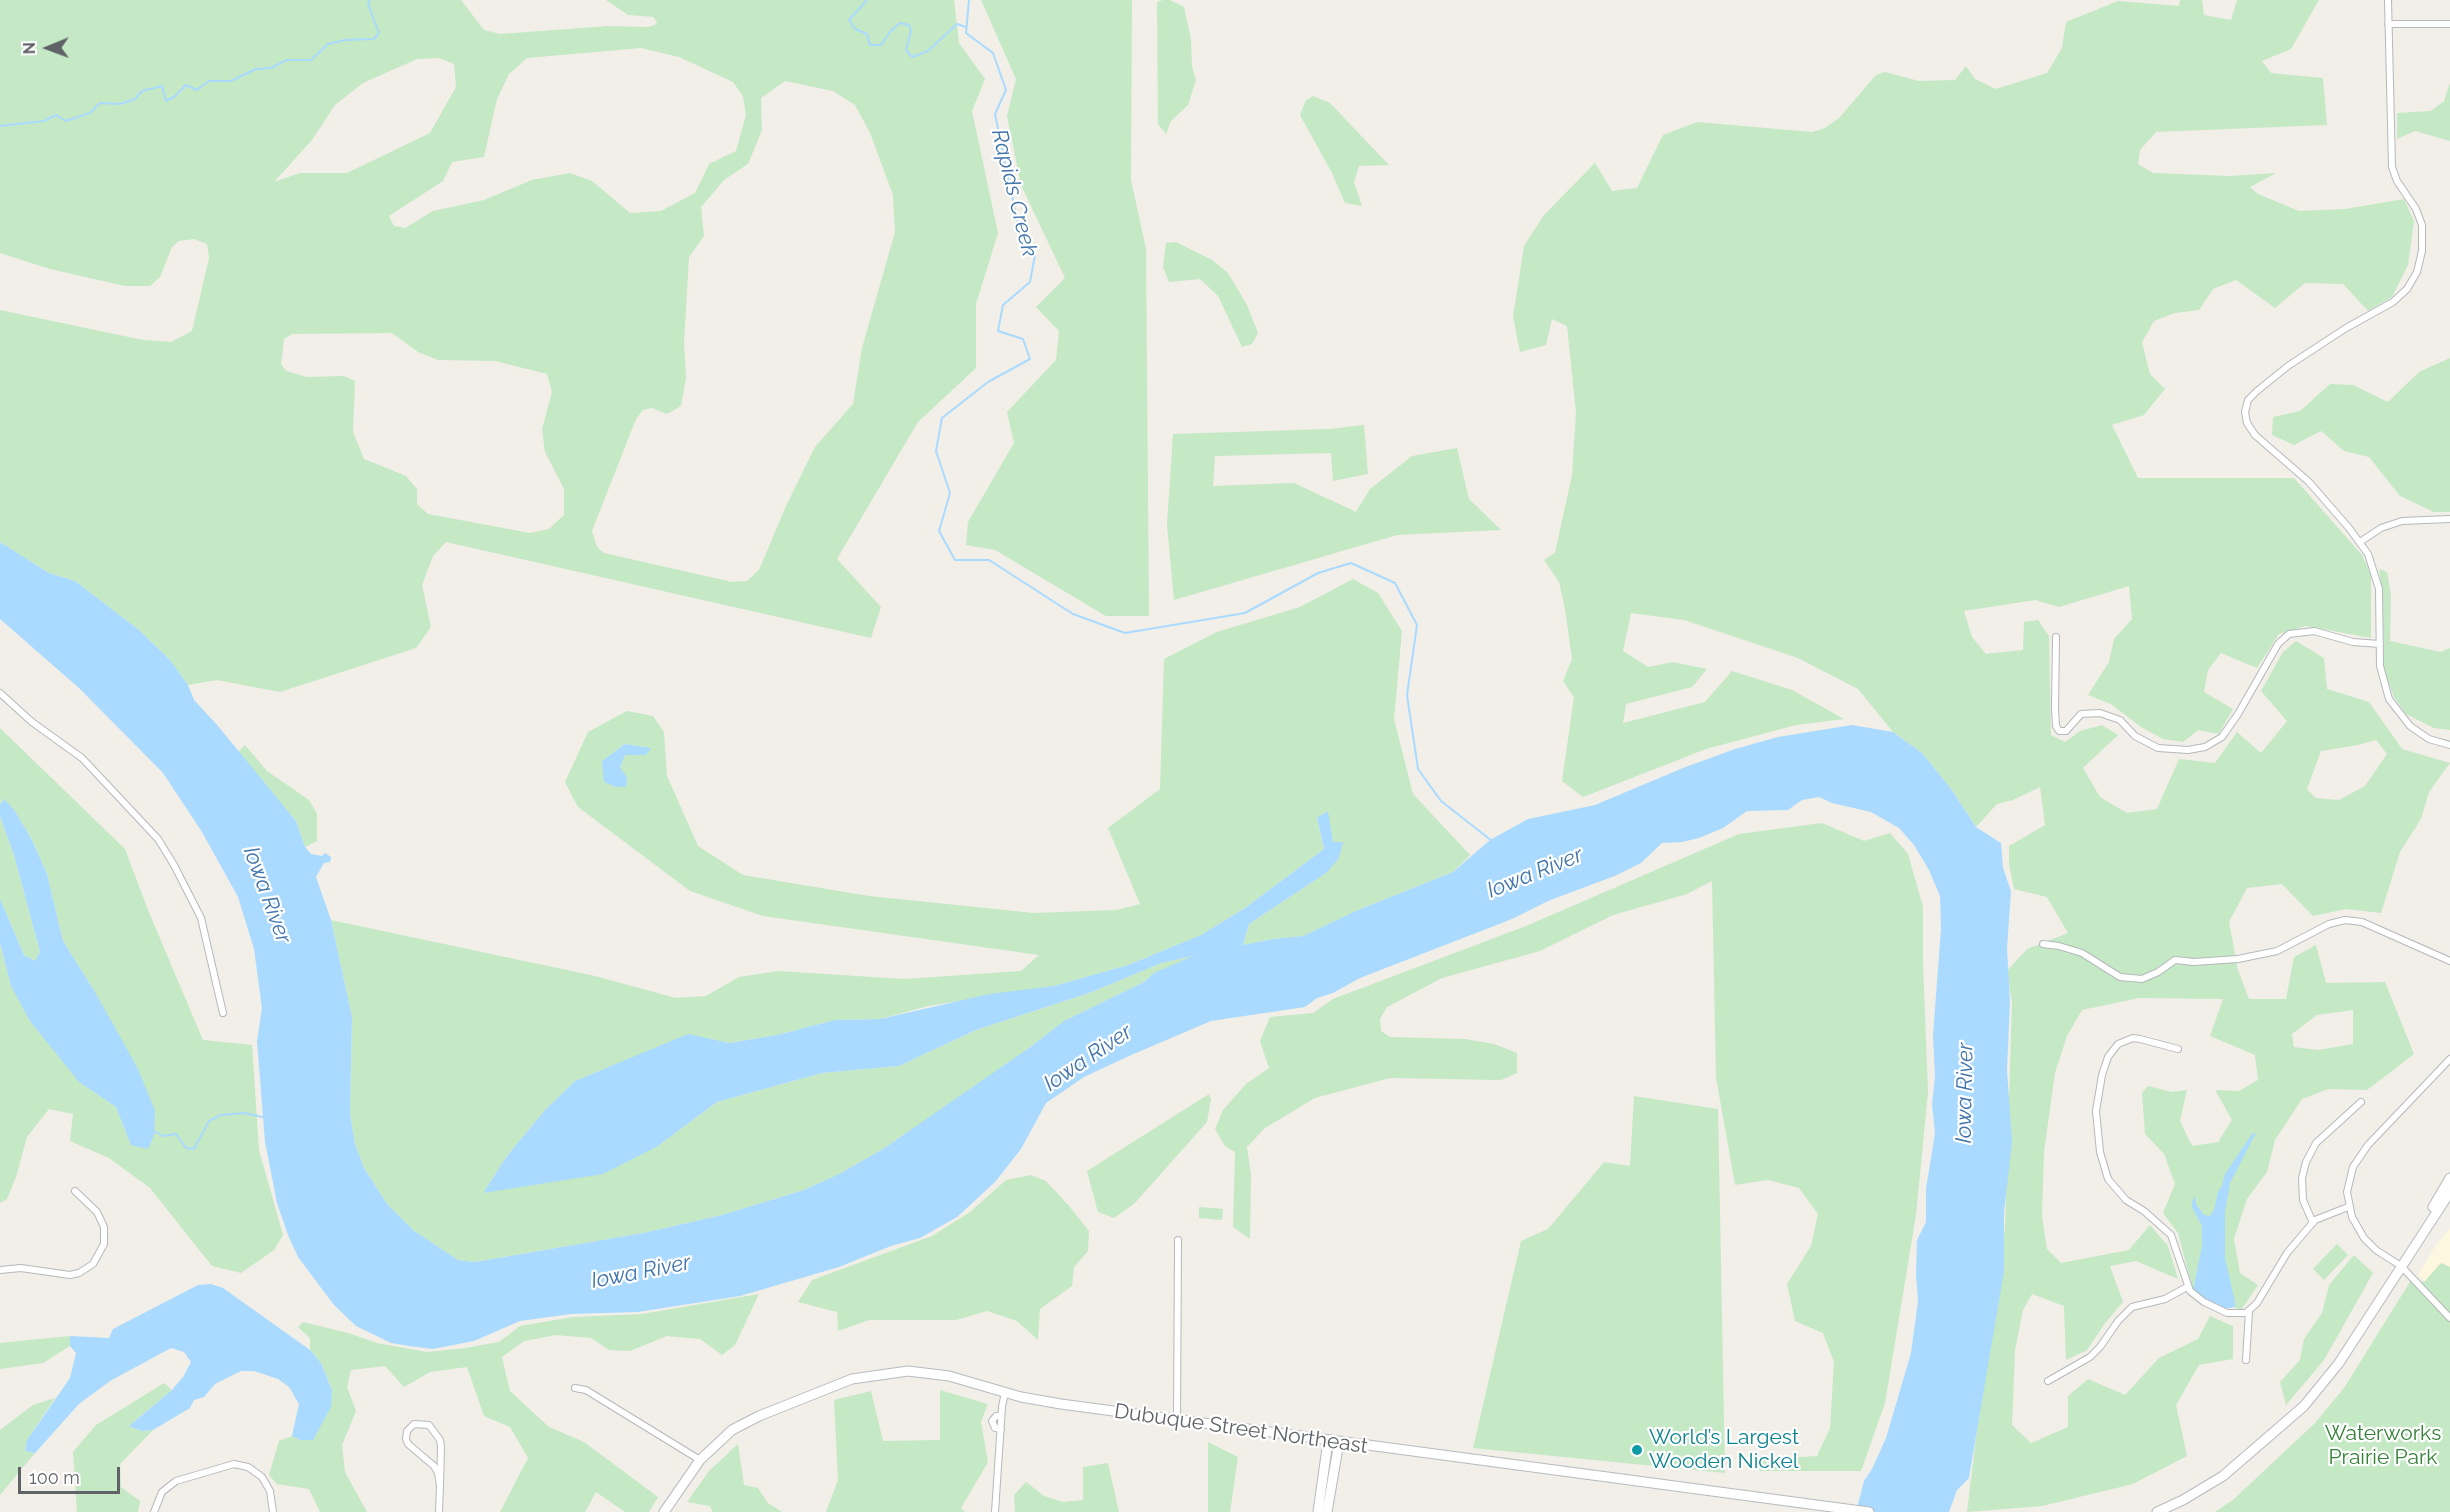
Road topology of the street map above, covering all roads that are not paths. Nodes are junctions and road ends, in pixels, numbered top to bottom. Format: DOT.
graph roads {
  1 [pos="2388,0"];
  2 [pos="2388,24"];
  3 [pos="2450,24"];
  4 [pos="2450,519"];
  5 [pos="2360,542"];
  6 [pos="2056,637"];
  7 [pos="2380,644"];
  8 [pos="0,693"];
  9 [pos="2450,745"];
  10 [pos="2043,944"];
  11 [pos="2450,961"];
  12 [pos="223,1013"];
  13 [pos="2178,1049"];
  14 [pos="2450,1059"];
  15 [pos="2361,1102"];
  16 [pos="2450,1178"];
  17 [pos="75,1191"];
  18 [pos="2450,1192"];
  19 [pos="2348,1207"];
  20 [pos="2313,1223"];
  21 [pos="1178,1240"];
  22 [pos="2407,1257"];
  23 [pos="2401,1266"];
  24 [pos="0,1270"];
  25 [pos="2187,1287"];
  26 [pos="2249,1311"];
  27 [pos="2450,1318"];
  28 [pos="2246,1360"];
  29 [pos="2048,1381"];
  30 [pos="575,1388"];
  31 [pos="1005,1392"];
  32 [pos="1177,1420"];
  33 [pos="1328,1441"];
  34 [pos="1339,1442"];
  35 [pos="700,1460"];
  36 [pos="440,1486"];
  37 [pos="154,1512"];
  38 [pos="273,1512"];
  39 [pos="439,1512"];
  40 [pos="664,1512"];
  41 [pos="995,1512"];
  42 [pos="1318,1512"];
  43 [pos="1327,1512"];
  44 [pos="1869,1512"];
  45 [pos="2157,1512"];
  1 -- 2 [label="street"];
  2 -- 3 [label="street"];
  2 -- 5 [label="street"];
  4 -- 5 [label="street"];
  5 -- 7 [label="street"];
  6 -- 7 [label="street"];
  7 -- 9 [label="street"];
  8 -- 12 [label="street"];
  10 -- 11 [label="street"];
  13 -- 25 [label="street"];
  14 -- 19 [label="street"];
  15 -- 20 [label="street"];
  16 -- 22 [label="main road"];
  17 -- 24 [label="street"];
  18 -- 22 [label="main road"];
  19 -- 20 [label="street"];
  19 -- 23 [label="street"];
  20 -- 26 [label="street"];
  21 -- 32 [label="street"];
  22 -- 23 [label="main road"];
  23 -- 27 [label="street"];
  23 -- 45 [label="main road"];
  25 -- 26 [label="street"];
  25 -- 29 [label="street"];
  26 -- 28 [label="street"];
  30 -- 35 [label="street"];
  31 -- 32 [label="main road, Dubuque Street Northeast"];
  31 -- 35 [label="main road, Dubuque Street Northeast"];
  31 -- 41 [label="street"];
  32 -- 33 [label="main road, Dubuque Street Northeast"];
  33 -- 34 [label="main road, Dubuque Street Northeast"];
  33 -- 42 [label="main road"];
  34 -- 43 [label="main road"];
  34 -- 44 [label="main road, Dubuque Street Northeast"];
  35 -- 40 [label="main road, Dubuque Street Northeast"];
  36 -- 36 [label="street"];
  36 -- 39 [label="street"];
  37 -- 38 [label="street"];
}
